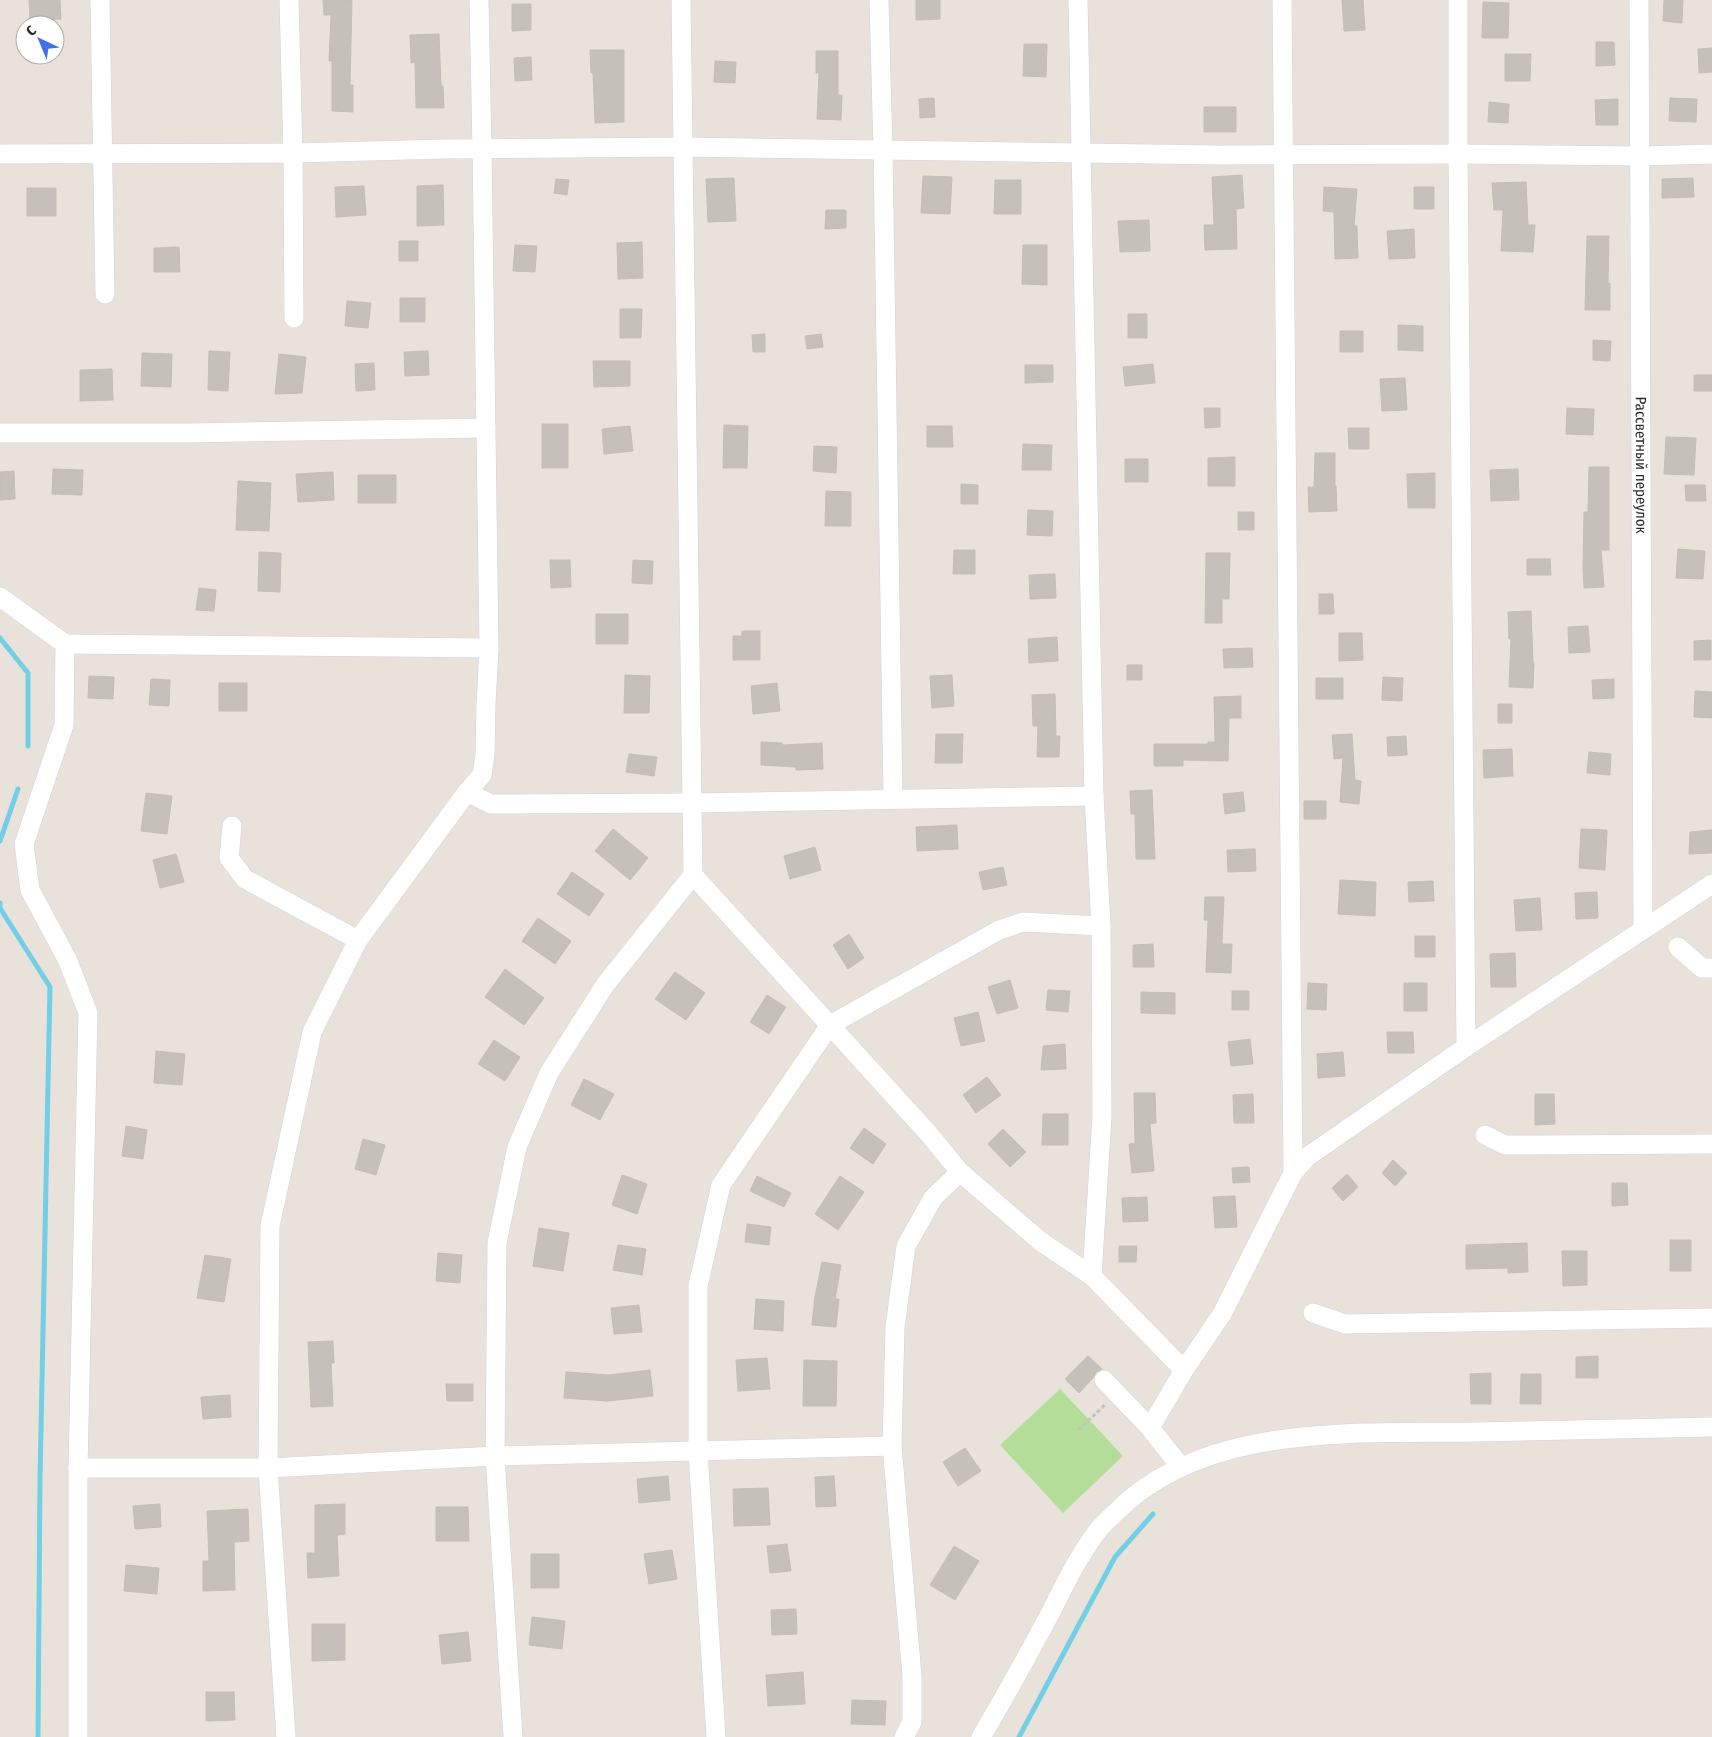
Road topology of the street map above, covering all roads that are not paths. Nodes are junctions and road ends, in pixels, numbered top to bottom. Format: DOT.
graph roads {
  1 [pos="100,0"];
  2 [pos="289,0"];
  3 [pos="479,0"];
  4 [pos="681,0"];
  5 [pos="879,0"];
  6 [pos="1078,0"];
  7 [pos="1282,0"];
  8 [pos="1458,0"];
  9 [pos="1639,0"];
  10 [pos="684,147"];
  11 [pos="482,149"];
  12 [pos="883,150"];
  13 [pos="293,152"];
  14 [pos="0,154"];
  15 [pos="103,154"];
  16 [pos="1082,154"];
  17 [pos="1283,154"];
  18 [pos="1458,154"];
  19 [pos="1712,154"];
  20 [pos="1640,156"];
  21 [pos="105,294"];
  22 [pos="294,318"];
  23 [pos="486,428"];
  24 [pos="0,433"];
  25 [pos="0,597"];
  26 [pos="65,644"];
  27 [pos="489,648"];
  28 [pos="467,792"];
  29 [pos="1094,796"];
  30 [pos="893,798"];
  31 [pos="692,803"];
  32 [pos="232,826"];
  33 [pos="693,876"];
  34 [pos="1712,884"];
  35 [pos="1101,926"];
  36 [pos="1643,929"];
  37 [pos="358,940"];
  38 [pos="1678,947"];
  39 [pos="1712,968"];
  40 [pos="830,1025"];
  41 [pos="1466,1047"];
  42 [pos="1485,1135"];
  43 [pos="1712,1144"];
  44 [pos="960,1172"];
  45 [pos="1293,1173"];
  46 [pos="1092,1276"];
  47 [pos="1313,1313"];
  48 [pos="1712,1318"];
  49 [pos="1184,1370"];
  50 [pos="1104,1380"];
  51 [pos="1712,1427"];
  52 [pos="1150,1428"];
  53 [pos="892,1446"];
  54 [pos="698,1452"];
  55 [pos="495,1456"];
  56 [pos="1181,1467"];
  57 [pos="78,1468"];
  58 [pos="268,1468"];
  59 [pos="78,1737"];
  60 [pos="286,1737"];
  61 [pos="513,1737"];
  62 [pos="716,1737"];
  63 [pos="904,1737"];
  64 [pos="981,1737"];
  1 -- 15 [label="street"];
  2 -- 13 [label="street"];
  3 -- 11 [label="street"];
  4 -- 10 [label="street"];
  5 -- 12 [label="street"];
  6 -- 16 [label="street"];
  7 -- 17 [label="street"];
  8 -- 18 [label="street"];
  9 -- 20 [label="street, Рассветный переулок"];
  10 -- 11 [label="street"];
  10 -- 12 [label="street"];
  10 -- 31 [label="street"];
  11 -- 13 [label="street"];
  11 -- 23 [label="street"];
  12 -- 16 [label="street"];
  12 -- 30 [label="street"];
  13 -- 15 [label="street"];
  13 -- 22 [label="street"];
  14 -- 15 [label="street"];
  15 -- 21 [label="street"];
  16 -- 17 [label="street"];
  16 -- 29 [label="street"];
  17 -- 18 [label="street"];
  17 -- 45 [label="street"];
  18 -- 20 [label="street"];
  18 -- 41 [label="street"];
  19 -- 20 [label="street"];
  20 -- 36 [label="street, Рассветный переулок"];
  23 -- 24 [label="street"];
  23 -- 27 [label="street"];
  25 -- 26 [label="street"];
  26 -- 27 [label="street"];
  26 -- 57 [label="street"];
  27 -- 28 [label="street"];
  28 -- 31 [label="street"];
  28 -- 37 [label="street"];
  29 -- 30 [label="street"];
  29 -- 35 [label="street"];
  30 -- 31 [label="street"];
  31 -- 33 [label="street"];
  32 -- 37 [label="street"];
  33 -- 40 [label="street"];
  33 -- 55 [label="street"];
  34 -- 36 [label="street"];
  35 -- 40 [label="street"];
  35 -- 46 [label="street"];
  36 -- 41 [label="street"];
  37 -- 58 [label="street"];
  38 -- 39 [label="street"];
  40 -- 44 [label="street"];
  40 -- 54 [label="street"];
  41 -- 45 [label="street"];
  42 -- 43 [label="street"];
  44 -- 46 [label="street"];
  44 -- 53 [label="street"];
  45 -- 49 [label="street"];
  46 -- 49 [label="street"];
  47 -- 48 [label="street"];
  49 -- 52 [label="street"];
  50 -- 52 [label="street"];
  51 -- 56 [label="street"];
  52 -- 56 [label="street"];
  53 -- 54 [label="street"];
  53 -- 63 [label="street"];
  54 -- 55 [label="street"];
  54 -- 62 [label="street"];
  55 -- 58 [label="street"];
  55 -- 61 [label="street"];
  56 -- 64 [label="street"];
  57 -- 58 [label="street"];
  57 -- 59 [label="street"];
  58 -- 60 [label="street"];
}
